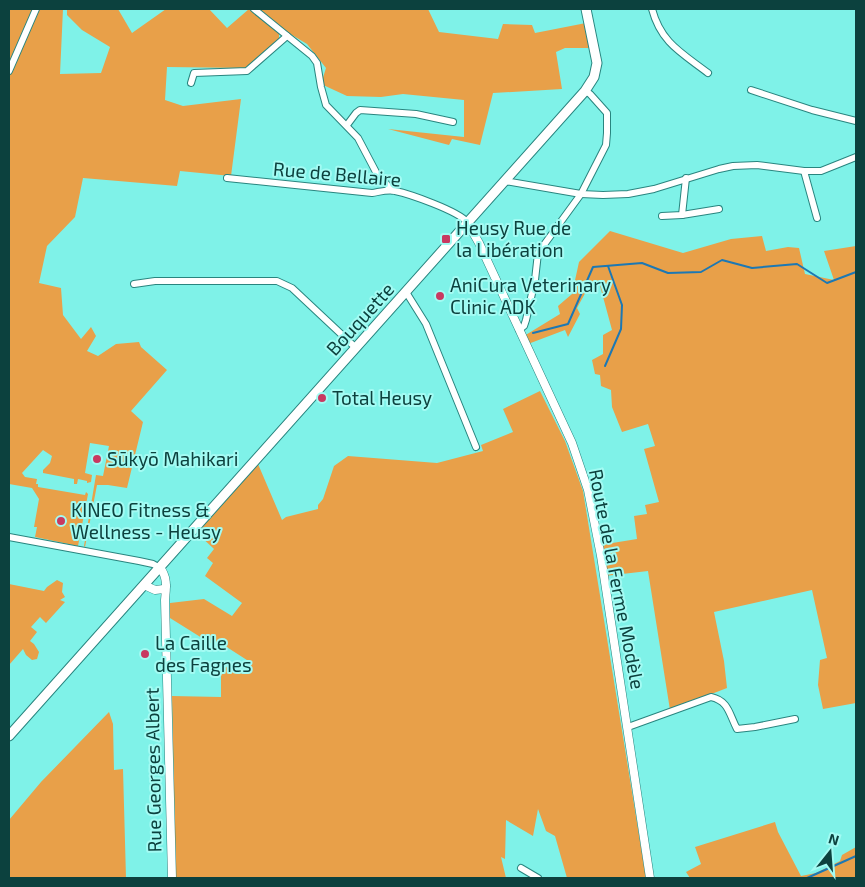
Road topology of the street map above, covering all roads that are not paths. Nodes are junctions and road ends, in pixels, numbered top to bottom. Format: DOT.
graph roads {
  1 [pos="36,9"];
  2 [pos="254,9"];
  3 [pos="586,9"];
  4 [pos="652,9"];
  5 [pos="287,36"];
  6 [pos="9,71"];
  7 [pos="708,73"];
  8 [pos="191,83"];
  9 [pos="751,90"];
  10 [pos="585,91"];
  11 [pos="856,121"];
  12 [pos="454,122"];
  13 [pos="347,125"];
  14 [pos="856,157"];
  15 [pos="804,171"];
  16 [pos="227,178"];
  17 [pos="686,178"];
  18 [pos="505,181"];
  19 [pos="392,190"];
  20 [pos="581,194"];
  21 [pos="719,209"];
  22 [pos="682,215"];
  23 [pos="662,216"];
  24 [pos="817,218"];
  25 [pos="467,222"];
  26 [pos="134,284"];
  27 [pos="406,292"];
  28 [pos="519,330"];
  29 [pos="356,348"];
  30 [pos="476,447"];
  31 [pos="9,537"];
  32 [pos="160,568"];
  33 [pos="144,585"];
  34 [pos="166,586"];
  35 [pos="158,590"];
  36 [pos="165,600"];
  37 [pos="795,719"];
  38 [pos="628,727"];
  39 [pos="9,736"];
  40 [pos="521,868"];
  41 [pos="172,878"];
  42 [pos="538,878"];
  43 [pos="650,878"];
  1 -- 6 [label="street"];
  2 -- 5 [label="street"];
  3 -- 10 [label="main road, Bouquette"];
  4 -- 7 [label="street"];
  5 -- 8 [label="street"];
  5 -- 13 [label="street"];
  9 -- 11 [label="street"];
  10 -- 18 [label="main road, Bouquette"];
  10 -- 20 [label="street"];
  12 -- 13 [label="street"];
  13 -- 19 [label="street"];
  14 -- 15 [label="street"];
  15 -- 17 [label="street"];
  15 -- 24 [label="street"];
  16 -- 19 [label="street, Rue de Bellaire"];
  17 -- 20 [label="street"];
  17 -- 22 [label="street"];
  18 -- 20 [label="street"];
  18 -- 25 [label="main road, Bouquette"];
  19 -- 25 [label="street, Rue de Bellaire"];
  20 -- 28 [label="street"];
  21 -- 22 [label="street"];
  22 -- 23 [label="street"];
  25 -- 27 [label="main road, Bouquette"];
  25 -- 28 [label="street, Route de la Ferme Modèle"];
  26 -- 29 [label="street"];
  27 -- 29 [label="main road, Bouquette"];
  27 -- 30 [label="street"];
  28 -- 38 [label="street, Route de la Ferme Modèle"];
  29 -- 32 [label="main road, Bouquette"];
  31 -- 32 [label="street"];
  32 -- 33 [label="main road, Bouquette"];
  32 -- 34 [label="street, Rue Georges Albert"];
  33 -- 35 [label="street"];
  33 -- 39 [label="main road, Bouquette"];
  34 -- 35 [label="street"];
  34 -- 36 [label="street, Rue Georges Albert"];
  35 -- 36 [label="street"];
  36 -- 41 [label="street, Rue Georges Albert"];
  37 -- 38 [label="street"];
  38 -- 43 [label="street, Route de la Ferme Modèle"];
  40 -- 42 [label="street"];
}
